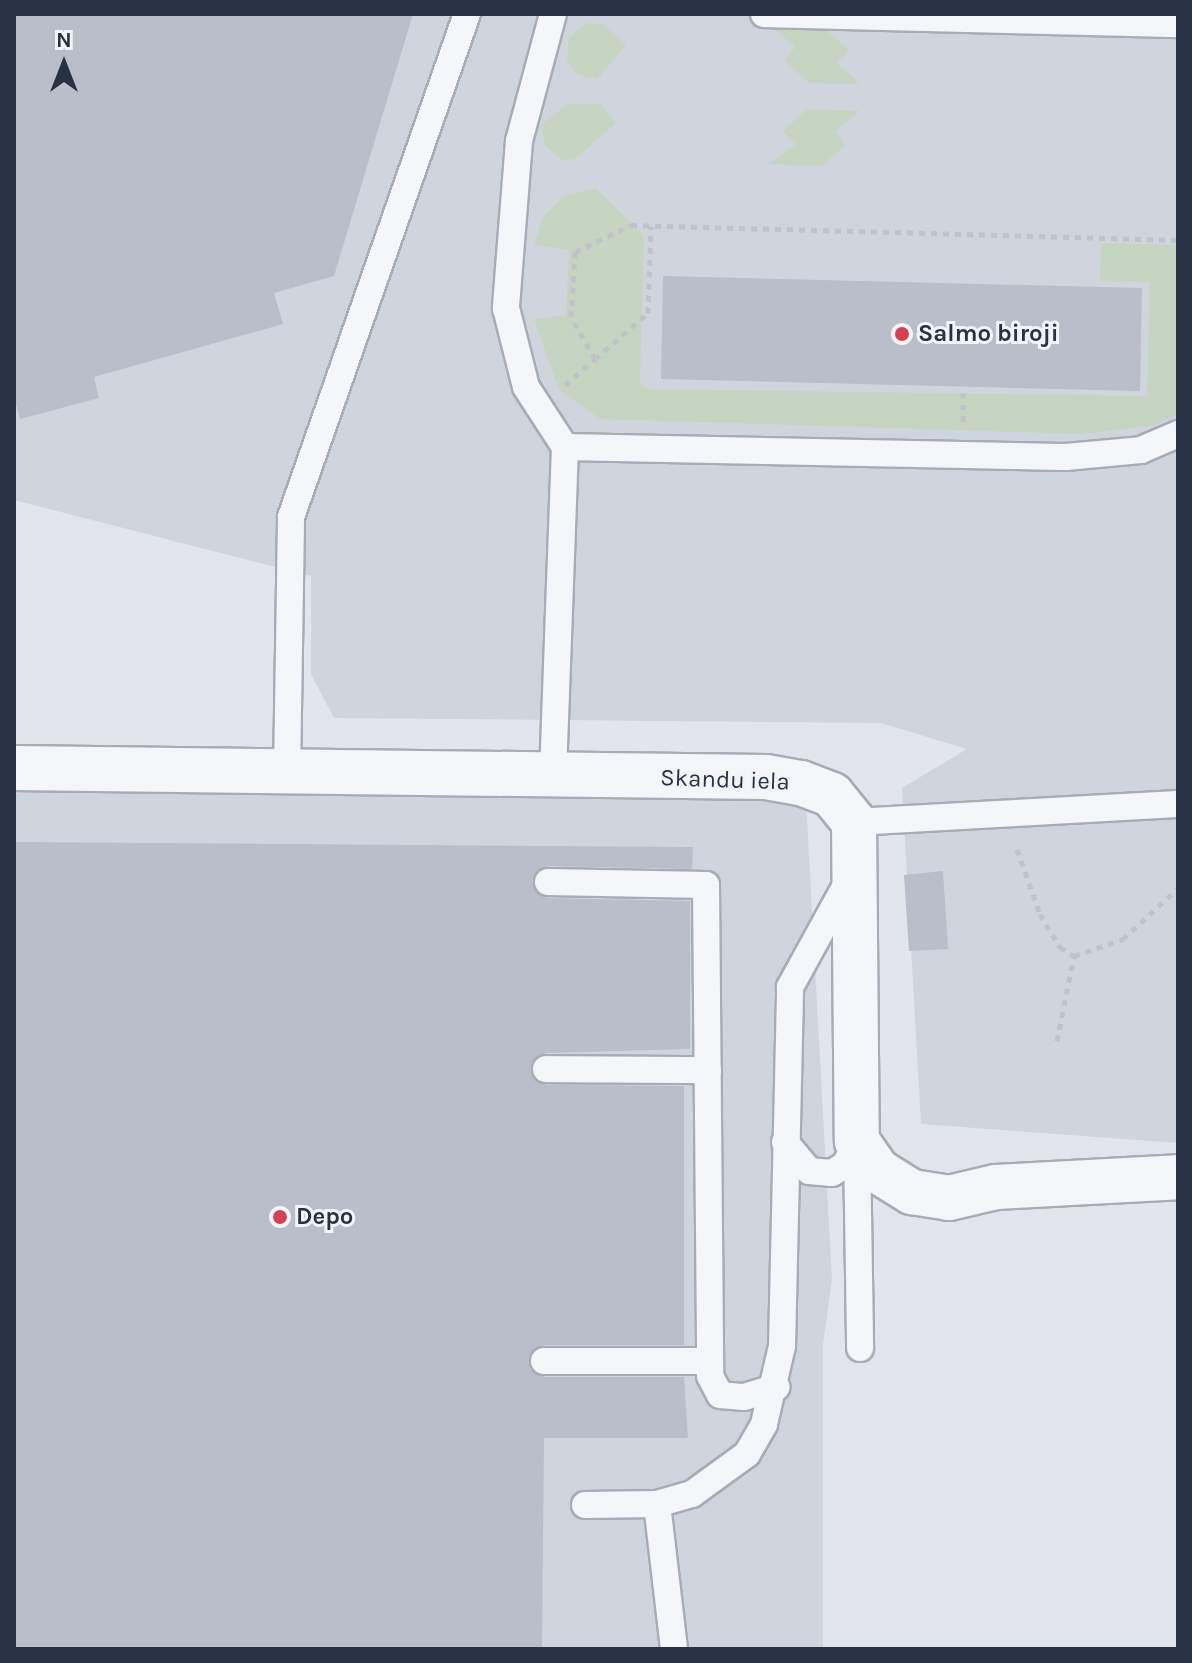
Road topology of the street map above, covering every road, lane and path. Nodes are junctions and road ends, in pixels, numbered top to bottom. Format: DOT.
graph roads {
  1 [pos="467,14"];
  2 [pos="553,14"];
  3 [pos="764,14"];
  4 [pos="1178,24"];
  5 [pos="651,226"];
  6 [pos="1178,240"];
  7 [pos="595,359"];
  8 [pos="537,408"];
  9 [pos="1178,434"];
  10 [pos="565,447"];
  11 [pos="14,768"];
  12 [pos="287,775"];
  13 [pos="553,776"];
  14 [pos="1178,804"];
  15 [pos="1005,814"];
  16 [pos="855,842"];
  17 [pos="548,882"];
  18 [pos="1178,888"];
  19 [pos="1074,956"];
  20 [pos="1057,1041"];
  21 [pos="546,1069"];
  22 [pos="708,1070"];
  23 [pos="857,1141"];
  24 [pos="785,1142"];
  25 [pos="1178,1177"];
  26 [pos="860,1348"];
  27 [pos="544,1361"];
  28 [pos="710,1361"];
  29 [pos="776,1387"];
  30 [pos="657,1504"];
  31 [pos="585,1505"];
  32 [pos="674,1649"];
  1 -- 12 [label="lane"];
  2 -- 8 [label="lane"];
  3 -- 4 [label="lane"];
  5 -- 6 [label="path"];
  5 -- 7 [label="path"];
  5 -- 7 [label="path"];
  7 -- 8 [label="path"];
  8 -- 10 [label="lane"];
  9 -- 10 [label="lane"];
  10 -- 13 [label="lane"];
  11 -- 12 [label="street, Skandu iela"];
  12 -- 13 [label="street, Skandu iela"];
  13 -- 16 [label="street, Skandu iela"];
  14 -- 15 [label="lane"];
  15 -- 16 [label="lane"];
  15 -- 19 [label="path"];
  16 -- 23 [label="street"];
  16 -- 24 [label="lane"];
  17 -- 22 [label="lane"];
  18 -- 19 [label="path"];
  19 -- 20 [label="path"];
  21 -- 22 [label="lane"];
  22 -- 28 [label="lane"];
  23 -- 24 [label="lane"];
  23 -- 25 [label="street"];
  23 -- 26 [label="lane"];
  24 -- 29 [label="lane"];
  27 -- 28 [label="lane"];
  28 -- 29 [label="lane"];
  29 -- 30 [label="lane"];
  30 -- 31 [label="lane"];
  30 -- 32 [label="lane"];
}
